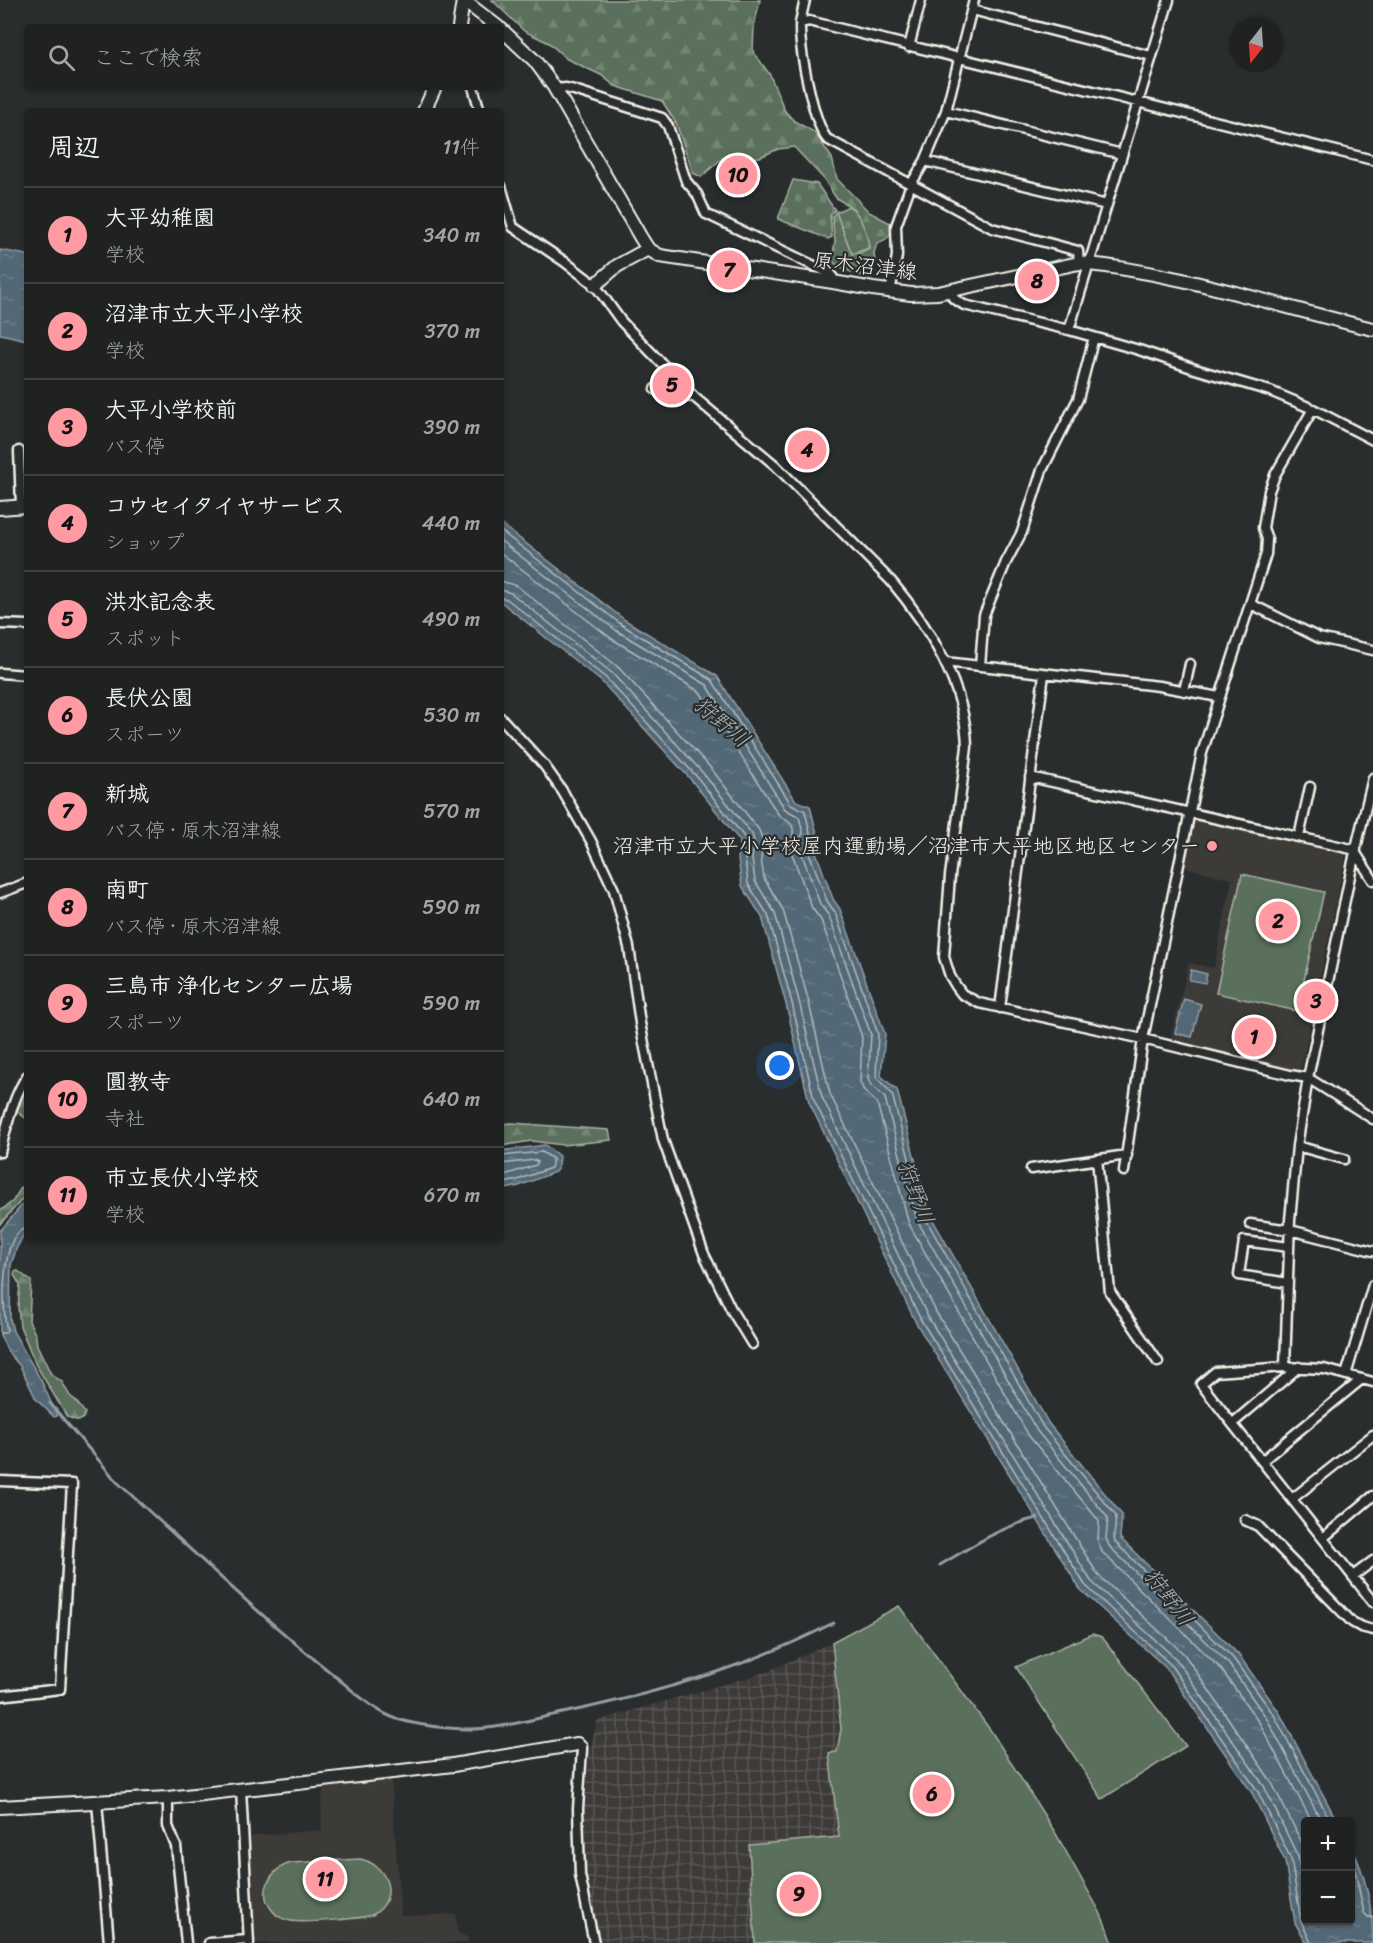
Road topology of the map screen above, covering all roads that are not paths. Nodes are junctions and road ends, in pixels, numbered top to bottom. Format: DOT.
graph roads {
  1 [pos="805,0"];
  2 [pos="921,0"];
  3 [pos="975,0"];
  4 [pos="1168,0"];
  5 [pos="463,1"];
  6 [pos="972,10"];
  7 [pos="800,23"];
  8 [pos="459,24"];
  9 [pos="495,24"];
  10 [pos="504,32"];
  11 [pos="909,46"];
  12 [pos="1151,56"];
  13 [pos="960,59"];
  14 [pos="434,90"];
  15 [pos="474,90"];
  16 [pos="555,90"];
  17 [pos="1138,101"];
  18 [pos="425,108"];
  19 [pos="479,108"];
  20 [pos="946,111"];
  21 [pos="1122,154"];
  22 [pos="1373,160"];
  23 [pos="926,161"];
  24 [pos="911,184"];
  25 [pos="504,196"];
  26 [pos="1107,205"];
  27 [pos="648,249"];
  28 [pos="1084,263"];
  29 [pos="833,282"];
  30 [pos="595,285"];
  31 [pos="951,290"];
  32 [pos="890,292"];
  33 [pos="1373,328"];
  34 [pos="1070,330"];
  35 [pos="1094,337"];
  36 [pos="655,389"];
  37 [pos="694,396"];
  38 [pos="1313,409"];
  39 [pos="1373,440"];
  40 [pos="19,451"];
  41 [pos="24,506"];
  42 [pos="0,508"];
  43 [pos="1251,604"];
  44 [pos="0,624"];
  45 [pos="24,625"];
  46 [pos="1373,650"];
  47 [pos="945,662"];
  48 [pos="1190,664"];
  49 [pos="980,666"];
  50 [pos="0,673"];
  51 [pos="1044,674"];
  52 [pos="24,675"];
  53 [pos="1184,691"];
  54 [pos="1218,697"];
  55 [pos="504,721"];
  56 [pos="1030,777"];
  57 [pos="1373,778"];
  58 [pos="1310,787"];
  59 [pos="1188,812"];
  60 [pos="1299,837"];
  61 [pos="1355,851"];
  62 [pos="1373,880"];
  63 [pos="24,884"];
  64 [pos="0,893"];
  65 [pos="1000,1008"];
  66 [pos="1143,1039"];
  67 [pos="1308,1078"];
  68 [pos="24,1083"];
  69 [pos="1373,1119"];
  70 [pos="1297,1146"];
  71 [pos="0,1152"];
  72 [pos="1127,1155"];
  73 [pos="1344,1158"];
  74 [pos="1097,1159"];
  75 [pos="1031,1169"];
  76 [pos="1124,1171"];
  77 [pos="1250,1224"];
  78 [pos="1290,1230"];
  79 [pos="1289,1247"];
  80 [pos="1373,1251"];
  81 [pos="1288,1283"];
  82 [pos="1373,1285"];
  83 [pos="752,1344"];
  84 [pos="1158,1362"];
  85 [pos="1285,1367"];
  86 [pos="1299,1367"];
  87 [pos="1346,1375"];
  88 [pos="1362,1379"];
  89 [pos="1373,1382"];
  90 [pos="1233,1423"];
  91 [pos="1373,1435"];
  92 [pos="1262,1461"];
  93 [pos="0,1481"];
  94 [pos="1373,1496"];
  95 [pos="1292,1499"];
  96 [pos="1245,1520"];
  97 [pos="1323,1538"];
  98 [pos="1373,1561"];
  99 [pos="1353,1576"];
  100 [pos="1373,1602"];
  101 [pos="1373,1630"];
  102 [pos="0,1696"];
  103 [pos="577,1744"];
  104 [pos="241,1789"];
  105 [pos="168,1798"];
  106 [pos="97,1802"];
  107 [pos="0,1807"];
  108 [pos="248,1941"];
  109 [pos="109,1943"];
  110 [pos="186,1943"];
  111 [pos="209,1943"];
  112 [pos="594,1943"];
  1 -- 7 [label="street"];
  2 -- 11 [label="street"];
  3 -- 6 [label="street"];
  4 -- 12 [label="street"];
  5 -- 8 [label="main road"];
  5 -- 9 [label="main road"];
  6 -- 12 [label="street"];
  6 -- 13 [label="street"];
  7 -- 11 [label="street"];
  7 -- 24 [label="street"];
  10 -- 16 [label="main road"];
  11 -- 13 [label="street"];
  12 -- 17 [label="street"];
  13 -- 17 [label="street"];
  13 -- 20 [label="street"];
  14 -- 18 [label="main road"];
  15 -- 19 [label="street"];
  16 -- 27 [label="main road"];
  16 -- 29 [label="street"];
  17 -- 21 [label="street"];
  17 -- 22 [label="street"];
  20 -- 21 [label="street"];
  20 -- 23 [label="street"];
  21 -- 26 [label="street"];
  23 -- 24 [label="street"];
  23 -- 26 [label="street"];
  24 -- 28 [label="street"];
  24 -- 32 [label="street"];
  25 -- 30 [label="street"];
  26 -- 28 [label="street"];
  27 -- 29 [label="main road, 原木沼津線"];
  27 -- 30 [label="main road"];
  28 -- 31 [label="main road, 原木沼津線"];
  28 -- 33 [label="main road, 原木沼津線"];
  28 -- 34 [label="street"];
  29 -- 32 [label="main road, 原木沼津線"];
  30 -- 37 [label="street"];
  31 -- 32 [label="main road, 原木沼津線"];
  31 -- 34 [label="street"];
  34 -- 35 [label="street"];
  35 -- 38 [label="street"];
  35 -- 49 [label="street"];
  36 -- 37 [label="street"];
  37 -- 47 [label="street"];
  38 -- 39 [label="street"];
  38 -- 43 [label="street"];
  40 -- 41 [label="street"];
  41 -- 42 [label="main road"];
  43 -- 46 [label="street"];
  43 -- 54 [label="street"];
  44 -- 45 [label="street"];
  47 -- 49 [label="street"];
  47 -- 65 [label="street"];
  48 -- 53 [label="street"];
  49 -- 51 [label="street"];
  50 -- 52 [label="street"];
  51 -- 53 [label="street"];
  51 -- 56 [label="street"];
  53 -- 54 [label="street"];
  54 -- 59 [label="street"];
  55 -- 83 [label="street"];
  56 -- 59 [label="street"];
  56 -- 65 [label="street"];
  57 -- 61 [label="street"];
  58 -- 60 [label="street"];
  59 -- 60 [label="street"];
  59 -- 66 [label="street"];
  60 -- 61 [label="street"];
  61 -- 62 [label="street"];
  61 -- 67 [label="street"];
  63 -- 64 [label="street"];
  65 -- 66 [label="street"];
  66 -- 67 [label="street"];
  66 -- 72 [label="street"];
  67 -- 69 [label="street"];
  67 -- 70 [label="street"];
  68 -- 71 [label="street"];
  70 -- 73 [label="street"];
  70 -- 78 [label="street"];
  72 -- 74 [label="street"];
  72 -- 76 [label="street"];
  74 -- 75 [label="street"];
  74 -- 84 [label="street"];
  77 -- 78 [label="street"];
  78 -- 79 [label="street"];
  78 -- 80 [label="street"];
  79 -- 81 [label="street"];
  79 -- 81 [label="street"];
  81 -- 85 [label="street"];
  82 -- 87 [label="street"];
  85 -- 86 [label="street"];
  85 -- 90 [label="street"];
  86 -- 87 [label="street"];
  86 -- 90 [label="street"];
  87 -- 88 [label="street"];
  88 -- 89 [label="street"];
  88 -- 92 [label="street"];
  90 -- 92 [label="street"];
  91 -- 95 [label="street"];
  92 -- 95 [label="street"];
  93 -- 102 [label="street"];
  94 -- 97 [label="street"];
  95 -- 97 [label="street"];
  96 -- 101 [label="street"];
  97 -- 99 [label="street"];
  98 -- 99 [label="street"];
  99 -- 100 [label="street"];
  103 -- 104 [label="main road"];
  103 -- 112 [label="street"];
  104 -- 105 [label="main road"];
  104 -- 108 [label="street"];
  105 -- 106 [label="main road"];
  105 -- 110 [label="street"];
  106 -- 107 [label="main road"];
  106 -- 109 [label="street"];
  108 -- 111 [label="street"];
}
